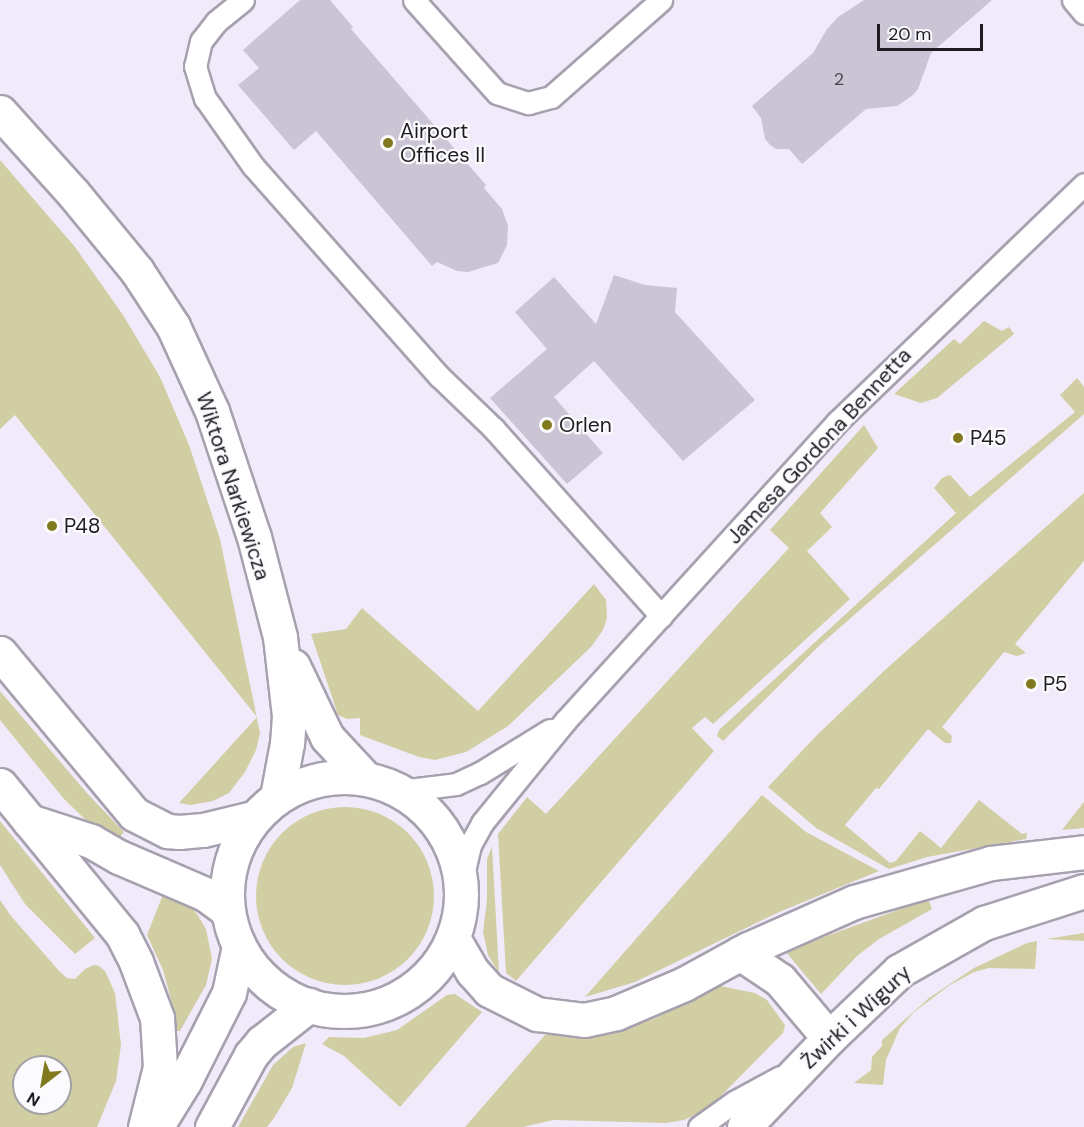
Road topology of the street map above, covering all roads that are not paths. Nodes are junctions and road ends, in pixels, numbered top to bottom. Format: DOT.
graph roads {
  1 [pos="243,0"];
  2 [pos="414,0"];
  3 [pos="661,0"];
  4 [pos="1073,0"];
  5 [pos="1084,13"];
  6 [pos="0,112"];
  7 [pos="1084,184"];
  8 [pos="661,616"];
  9 [pos="280,637"];
  10 [pos="0,653"];
  11 [pos="566,720"];
  12 [pos="366,778"];
  13 [pos="0,785"];
  14 [pos="400,791"];
  15 [pos="265,808"];
  16 [pos="29,821"];
  17 [pos="1084,852"];
  18 [pos="461,884"];
  19 [pos="1084,891"];
  20 [pos="227,910"];
  21 [pos="453,938"];
  22 [pos="239,946"];
  23 [pos="740,953"];
  24 [pos="309,1005"];
  25 [pos="829,1038"];
  26 [pos="804,1064"];
  27 [pos="145,1127"];
  28 [pos="156,1127"];
  29 [pos="212,1127"];
  30 [pos="699,1127"];
  31 [pos="744,1127"];
  1 -- 8 [label="lane"];
  2 -- 3 [label="lane"];
  4 -- 5 [label="lane"];
  6 -- 9 [label="main road, Wiktora Narkiewicza"];
  7 -- 8 [label="lane, Jamesa Gordona Bennetta"];
  8 -- 11 [label="lane, Jamesa Gordona Bennetta"];
  9 -- 12 [label="main road, Wiktora Narkiewicza"];
  9 -- 15 [label="main road, Wiktora Narkiewicza"];
  10 -- 15 [label="main road"];
  11 -- 14 [label="lane, Jamesa Gordona Bennetta"];
  11 -- 18 [label="lane, Jamesa Gordona Bennetta"];
  12 -- 14 [label="main road"];
  12 -- 15 [label="main road"];
  13 -- 16 [label="main road"];
  14 -- 18 [label="main road"];
  15 -- 20 [label="main road, Wiktora Narkiewicza"];
  16 -- 20 [label="main road"];
  16 -- 27 [label="main road"];
  17 -- 23 [label="main road"];
  18 -- 21 [label="main road"];
  19 -- 25 [label="main road, Żwirki i Wigury"];
  20 -- 22 [label="main road"];
  21 -- 23 [label="main road"];
  21 -- 24 [label="main road"];
  22 -- 24 [label="main road"];
  22 -- 28 [label="main road"];
  23 -- 25 [label="main road"];
  24 -- 29 [label="main road"];
  25 -- 26 [label="main road, Żwirki i Wigury"];
  26 -- 30 [label="lane"];
  26 -- 31 [label="main road, Żwirki i Wigury"];
}
